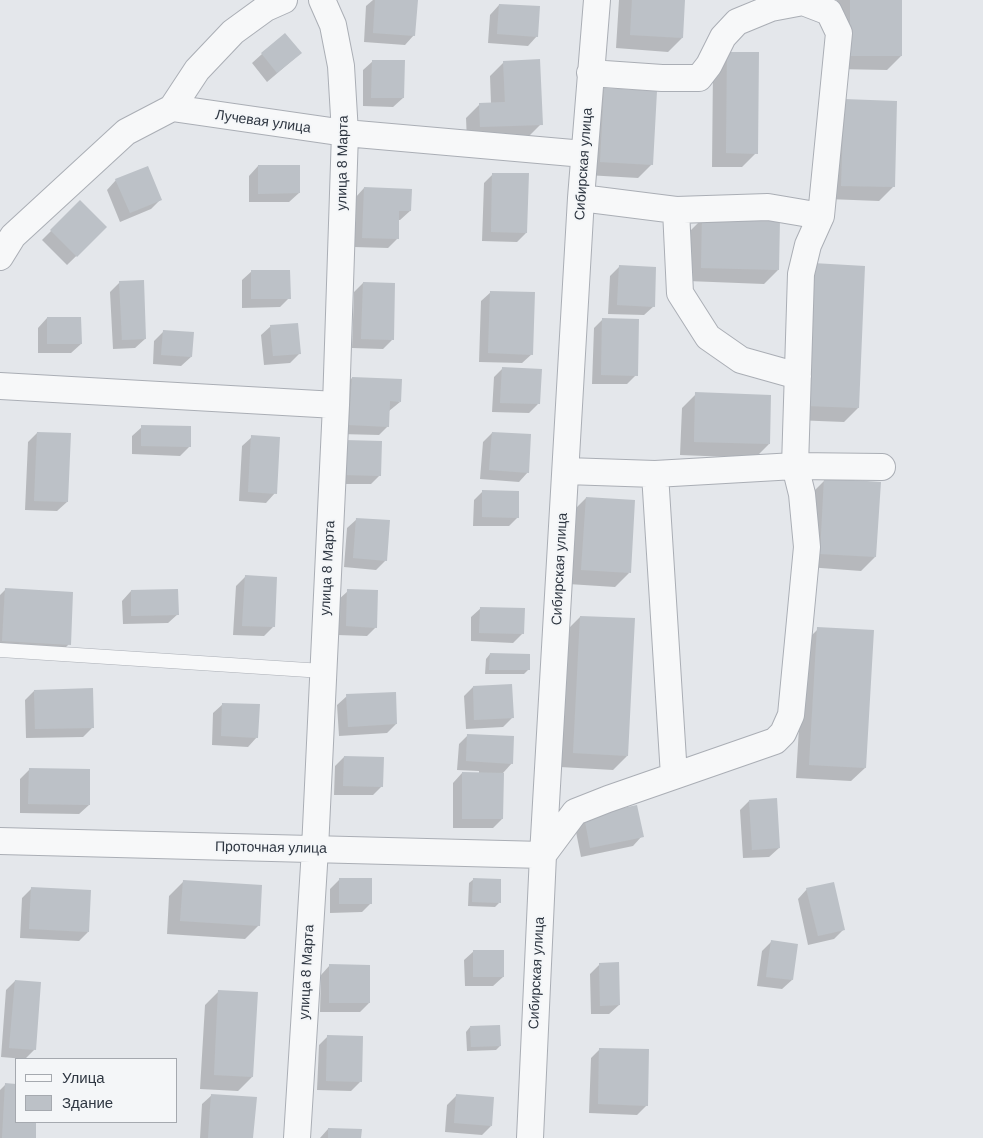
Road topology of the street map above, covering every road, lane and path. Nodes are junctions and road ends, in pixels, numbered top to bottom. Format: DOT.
graph roads {
  1 [pos="284,0"];
  2 [pos="322,0"];
  3 [pos="596,0"];
  4 [pos="590,73"];
  5 [pos="172,108"];
  6 [pos="345,133"];
  7 [pos="584,154"];
  8 [pos="581,198"];
  9 [pos="676,210"];
  10 [pos="821,216"];
  11 [pos="0,257"];
  12 [pos="798,376"];
  13 [pos="0,386"];
  14 [pos="336,405"];
  15 [pos="795,466"];
  16 [pos="882,467"];
  17 [pos="566,471"];
  18 [pos="655,474"];
  19 [pos="0,650"];
  20 [pos="323,672"];
  21 [pos="674,776"];
  22 [pos="0,841"];
  23 [pos="315,849"];
  24 [pos="543,855"];
  25 [pos="297,1138"];
  26 [pos="530,1138"];
  1 -- 5 [label="street"];
  2 -- 6 [label="street, улица 8 Марта"];
  3 -- 4 [label="street, Сибирская улица"];
  4 -- 7 [label="street, Сибирская улица"];
  4 -- 10 [label="street"];
  5 -- 6 [label="street, Лучевая улица"];
  5 -- 11 [label="street"];
  6 -- 7 [label="street, Лучевая улица"];
  6 -- 14 [label="street, улица 8 Марта"];
  7 -- 8 [label="street, Сибирская улица"];
  8 -- 9 [label="street"];
  8 -- 17 [label="street, Сибирская улица"];
  9 -- 10 [label="street"];
  9 -- 12 [label="street"];
  10 -- 12 [label="street"];
  12 -- 15 [label="street"];
  13 -- 14 [label="street"];
  14 -- 20 [label="street, улица 8 Марта"];
  15 -- 16 [label="street"];
  15 -- 18 [label="street"];
  15 -- 21 [label="street"];
  17 -- 18 [label="street"];
  17 -- 24 [label="street, Сибирская улица"];
  18 -- 21 [label="street"];
  19 -- 20 [label="lane"];
  20 -- 23 [label="street, улица 8 Марта"];
  21 -- 24 [label="street"];
  22 -- 23 [label="street, Проточная улица"];
  23 -- 24 [label="street, Проточная улица"];
  23 -- 25 [label="street, улица 8 Марта"];
  24 -- 26 [label="street, Сибирская улица"];
}
